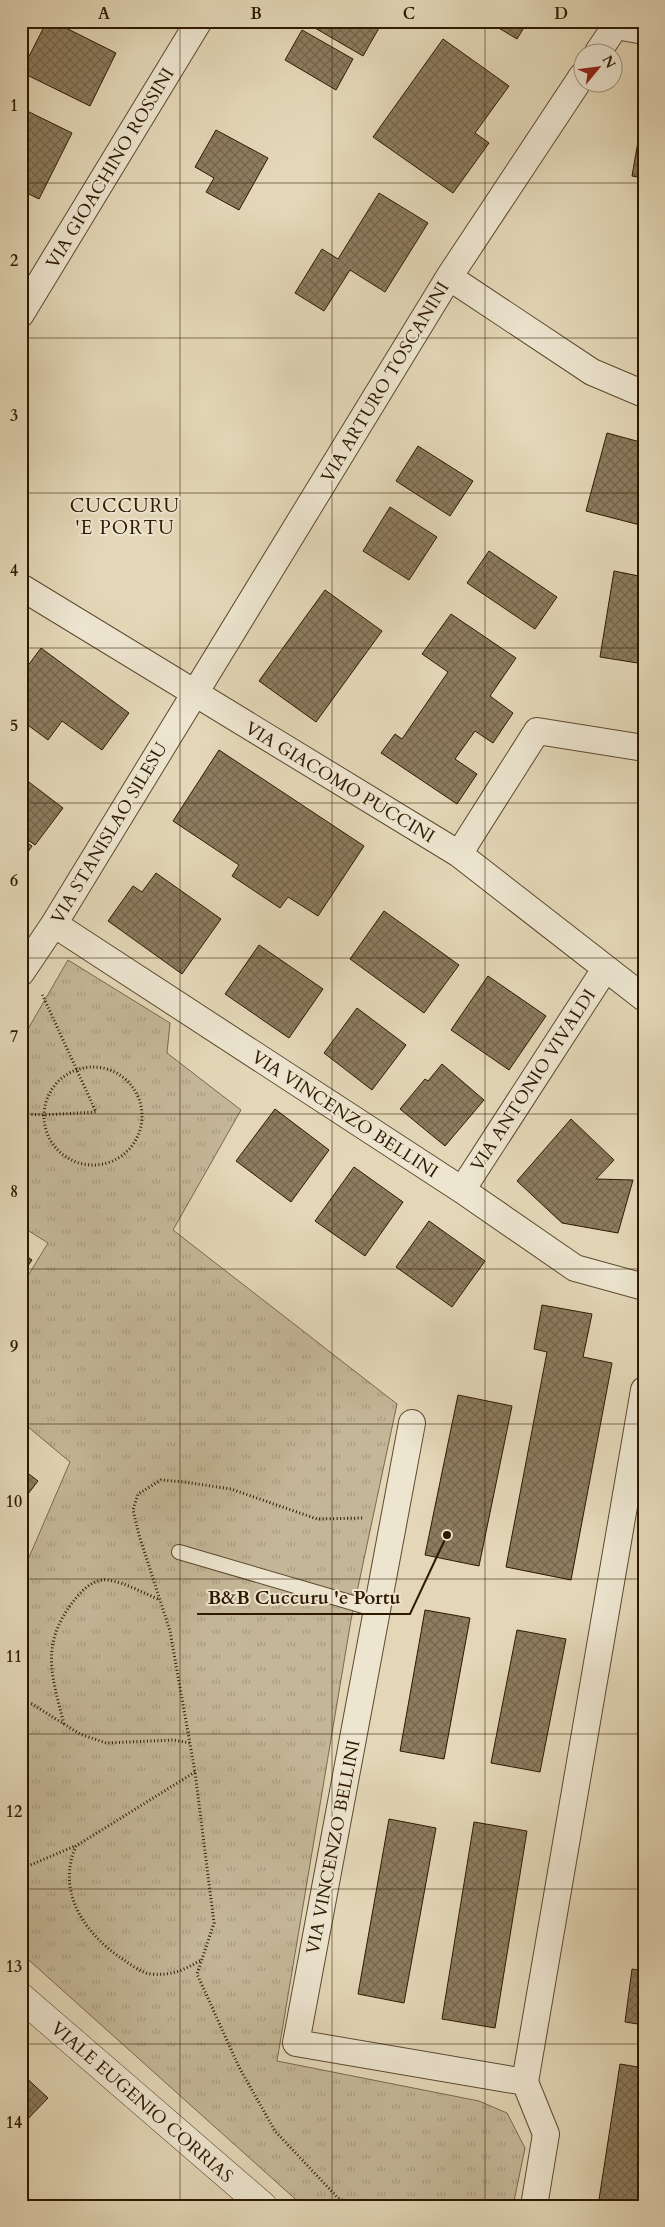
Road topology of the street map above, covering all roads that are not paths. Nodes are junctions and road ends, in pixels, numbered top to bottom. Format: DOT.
graph roads {
  1 [pos="199,21"];
  2 [pos="618,23"];
  3 [pos="644,32"];
  4 [pos="605,42"];
  5 [pos="572,91"];
  6 [pos="449,277"];
  7 [pos="21,314"];
  8 [pos="644,394"];
  9 [pos="21,587"];
  10 [pos="194,693"];
  11 [pos="644,748"];
  12 [pos="459,854"];
  13 [pos="54,924"];
  14 [pos="24,968"];
  15 [pos="605,969"];
  16 [pos="644,998"];
  17 [pos="462,1190"];
  18 [pos="644,1287"];
  19 [pos="644,1390"];
  20 [pos="412,1423"];
  21 [pos="179,1552"];
  22 [pos="377,1610"];
  23 [pos="21,1998"];
  24 [pos="525,2082"];
  25 [pos="263,2206"];
  26 [pos="534,2206"];
  1 -- 7 [label="street, VIA GIOACHINO ROSSINI"];
  2 -- 3 [label="street"];
  2 -- 4 [label="street"];
  5 -- 6 [label="street, VIA ARTURO TOSCANINI"];
  6 -- 8 [label="street"];
  6 -- 10 [label="street, VIA ARTURO TOSCANINI"];
  9 -- 10 [label="street, VIA GIACOMO PUCCINI"];
  10 -- 12 [label="street, VIA GIACOMO PUCCINI"];
  10 -- 13 [label="street, VIA STANISLAO SILESU"];
  11 -- 12 [label="street"];
  12 -- 15 [label="street, VIA GIACOMO PUCCINI"];
  13 -- 14 [label="street, VIA STANISLAO SILESU"];
  13 -- 17 [label="street, VIA VINCENZO BELLINI"];
  15 -- 16 [label="street, VIA GIACOMO PUCCINI"];
  15 -- 17 [label="street, VIA ANTONIO VIVALDI"];
  17 -- 18 [label="street, VIA VINCENZO BELLINI"];
  19 -- 24 [label="street"];
  20 -- 22 [label="street, VIA VINCENZO BELLINI"];
  21 -- 22 [label="lane"];
  22 -- 24 [label="street, VIA VINCENZO BELLINI"];
  23 -- 25 [label="street, VIALE EUGENIO CORRIAS"];
  24 -- 26 [label="street"];
}
